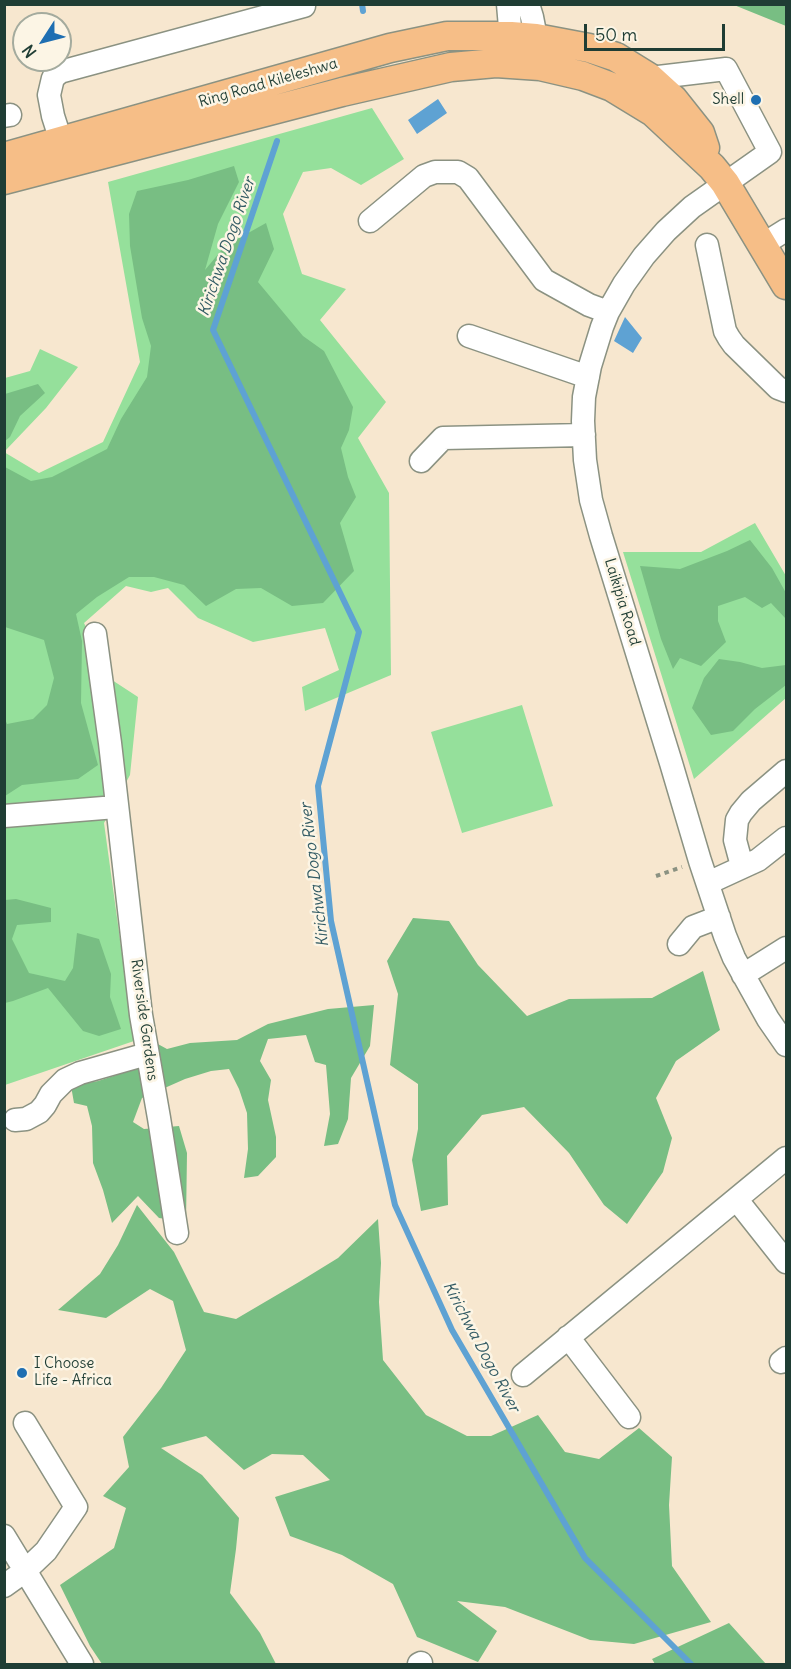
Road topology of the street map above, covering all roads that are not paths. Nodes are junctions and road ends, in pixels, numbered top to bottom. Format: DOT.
graph roads {
  1 [pos="508,4"];
  2 [pos="528,4"];
  3 [pos="304,6"];
  4 [pos="524,37"];
  5 [pos="527,65"];
  6 [pos="650,78"];
  7 [pos="61,141"];
  8 [pos="4,156"];
  9 [pos="718,175"];
  10 [pos="4,180"];
  11 [pos="370,221"];
  12 [pos="786,230"];
  13 [pos="707,245"];
  14 [pos="762,245"];
  15 [pos="786,285"];
  16 [pos="608,312"];
  17 [pos="469,336"];
  18 [pos="588,377"];
  19 [pos="786,391"];
  20 [pos="584,435"];
  21 [pos="421,460"];
  22 [pos="95,634"];
  23 [pos="786,771"];
  24 [pos="116,807"];
  25 [pos="4,816"];
  26 [pos="786,838"];
  27 [pos="742,866"];
  28 [pos="708,884"];
  29 [pos="719,917"];
  30 [pos="679,945"];
  31 [pos="786,948"];
  32 [pos="743,975"];
  33 [pos="786,1045"];
  34 [pos="147,1054"];
  35 [pos="15,1120"];
  36 [pos="786,1158"];
  37 [pos="737,1200"];
  38 [pos="177,1233"];
  39 [pos="786,1262"];
  40 [pos="568,1337"];
  41 [pos="523,1375"];
  42 [pos="629,1417"];
  43 [pos="25,1423"];
  44 [pos="4,1536"];
  45 [pos="25,1571"];
  46 [pos="4,1586"];
  47 [pos="82,1665"];
  1 -- 4 [label="street"];
  2 -- 4 [label="street"];
  3 -- 7 [label="street"];
  4 -- 5 [label="street"];
  4 -- 6 [label="main road, Ring Road Kileleshwa"];
  4 -- 7 [label="main road, Ring Road Kileleshwa"];
  5 -- 9 [label="main road, Ring Road Kileleshwa"];
  5 -- 10 [label="main road, Ring Road Kileleshwa"];
  6 -- 9 [label="main road, Ring Road Kileleshwa"];
  6 -- 9 [label="street, Laikipia Road"];
  7 -- 8 [label="main road, Ring Road Kileleshwa"];
  9 -- 14 [label="main road"];
  9 -- 16 [label="street, Laikipia Road"];
  11 -- 16 [label="street"];
  12 -- 14 [label="street"];
  13 -- 19 [label="street"];
  14 -- 15 [label="main road"];
  16 -- 18 [label="street, Laikipia Road"];
  17 -- 18 [label="street"];
  18 -- 20 [label="street, Laikipia Road"];
  20 -- 21 [label="street"];
  20 -- 28 [label="street, Laikipia Road"];
  22 -- 24 [label="street, Riverside Gardens"];
  23 -- 27 [label="street"];
  24 -- 25 [label="street"];
  24 -- 34 [label="street, Riverside Gardens"];
  26 -- 27 [label="street"];
  27 -- 28 [label="street"];
  28 -- 29 [label="street, Laikipia Road"];
  29 -- 30 [label="street"];
  29 -- 32 [label="street, Laikipia Road"];
  31 -- 32 [label="street"];
  32 -- 33 [label="street, Laikipia Road"];
  34 -- 35 [label="street"];
  34 -- 38 [label="street, Riverside Gardens"];
  36 -- 37 [label="street"];
  37 -- 39 [label="street"];
  37 -- 40 [label="street"];
  40 -- 41 [label="street"];
  40 -- 42 [label="street"];
  43 -- 45 [label="street"];
  44 -- 45 [label="street"];
  45 -- 46 [label="street"];
  45 -- 47 [label="street"];
}
